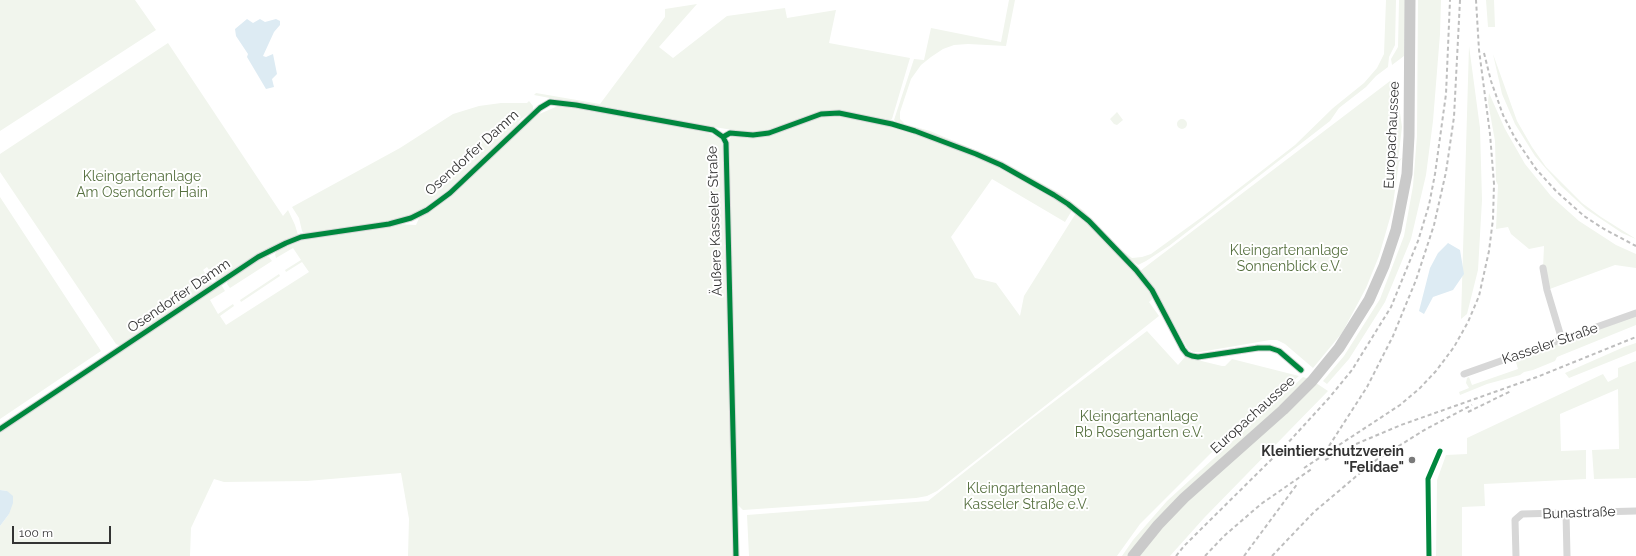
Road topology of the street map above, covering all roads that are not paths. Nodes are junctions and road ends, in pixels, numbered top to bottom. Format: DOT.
graph roads {
  1 [pos="1410,0"];
  2 [pos="723,137"];
  3 [pos="1543,268"];
  4 [pos="1636,313"];
  5 [pos="1562,340"];
  6 [pos="1301,370"];
  7 [pos="1464,374"];
  8 [pos="0,429"];
  9 [pos="1636,511"];
  10 [pos="1566,513"];
  11 [pos="736,556"];
  12 [pos="1133,556"];
  13 [pos="1516,556"];
  14 [pos="1567,556"];
  1 -- 12 [label="main road, Europachaussee"];
  2 -- 6 [label="street, Äußere Kasseler Straße"];
  2 -- 8 [label="street, Osendorfer Damm"];
  2 -- 11 [label="street, Äußere Kasseler Straße"];
  3 -- 5 [label="street"];
  4 -- 5 [label="street, Kasseler Straße"];
  5 -- 7 [label="street, Kasseler Straße"];
  9 -- 10 [label="street, Bunastraße"];
  10 -- 13 [label="street, Bunastraße"];
  10 -- 14 [label="street"];
}
